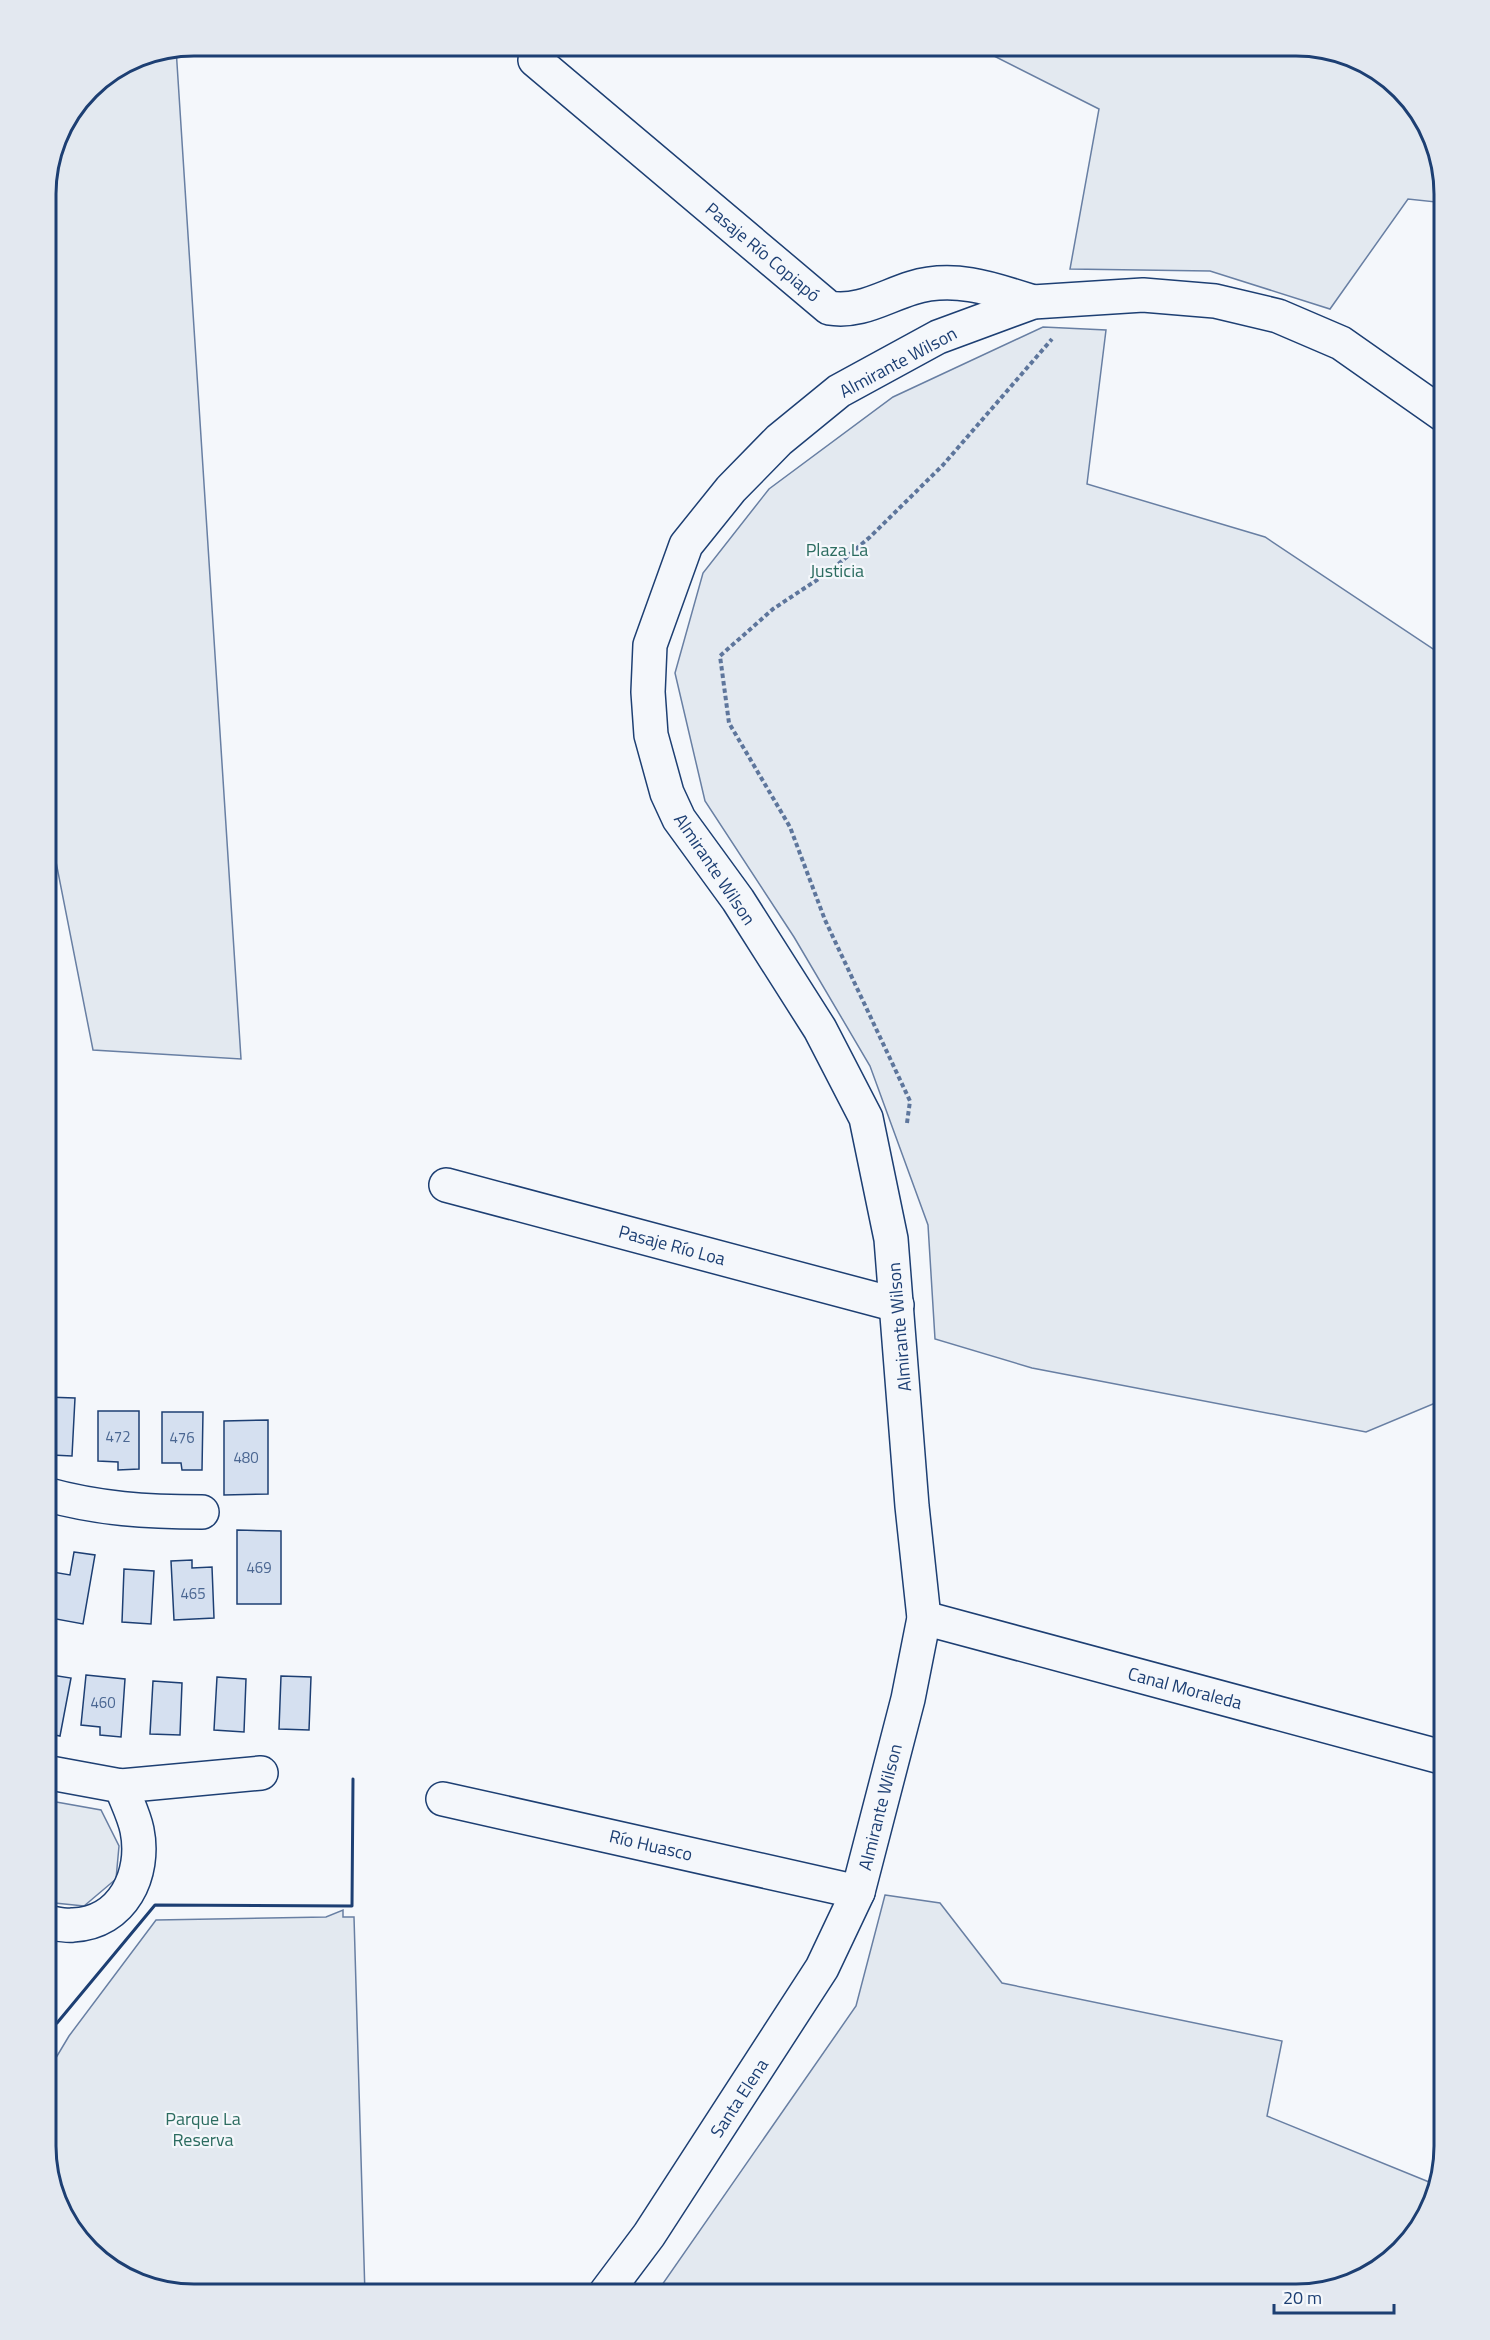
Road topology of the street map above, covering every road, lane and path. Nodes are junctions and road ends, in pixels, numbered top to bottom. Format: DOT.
graph roads {
  1 [pos="535,60"];
  2 [pos="1083,297"];
  3 [pos="1033,302"];
  4 [pos="1435,409"];
  5 [pos="907,1124"];
  6 [pos="446,1185"];
  7 [pos="897,1305"];
  8 [pos="56,1497"];
  9 [pos="202,1512"];
  10 [pos="924,1618"];
  11 [pos="1435,1755"];
  12 [pos="261,1773"];
  13 [pos="56,1774"];
  14 [pos="121,1786"];
  15 [pos="443,1799"];
  16 [pos="858,1892"];
  17 [pos="56,1924"];
  18 [pos="612,2284"];
  1 -- 3 [label="street, Pasaje Río Copiapó"];
  2 -- 3 [label="street, Almirante Wilson"];
  2 -- 4 [label="street, Almirante Wilson"];
  2 -- 5 [label="path"];
  3 -- 7 [label="street, Almirante Wilson"];
  6 -- 7 [label="street, Pasaje Río Loa"];
  7 -- 10 [label="street, Almirante Wilson"];
  8 -- 9 [label="street"];
  10 -- 11 [label="street, Canal Moraleda"];
  10 -- 16 [label="street, Almirante Wilson"];
  12 -- 14 [label="street"];
  13 -- 14 [label="street"];
  14 -- 17 [label="street"];
  15 -- 16 [label="street, Río Huasco"];
  16 -- 18 [label="street, Santa Elena"];
}
